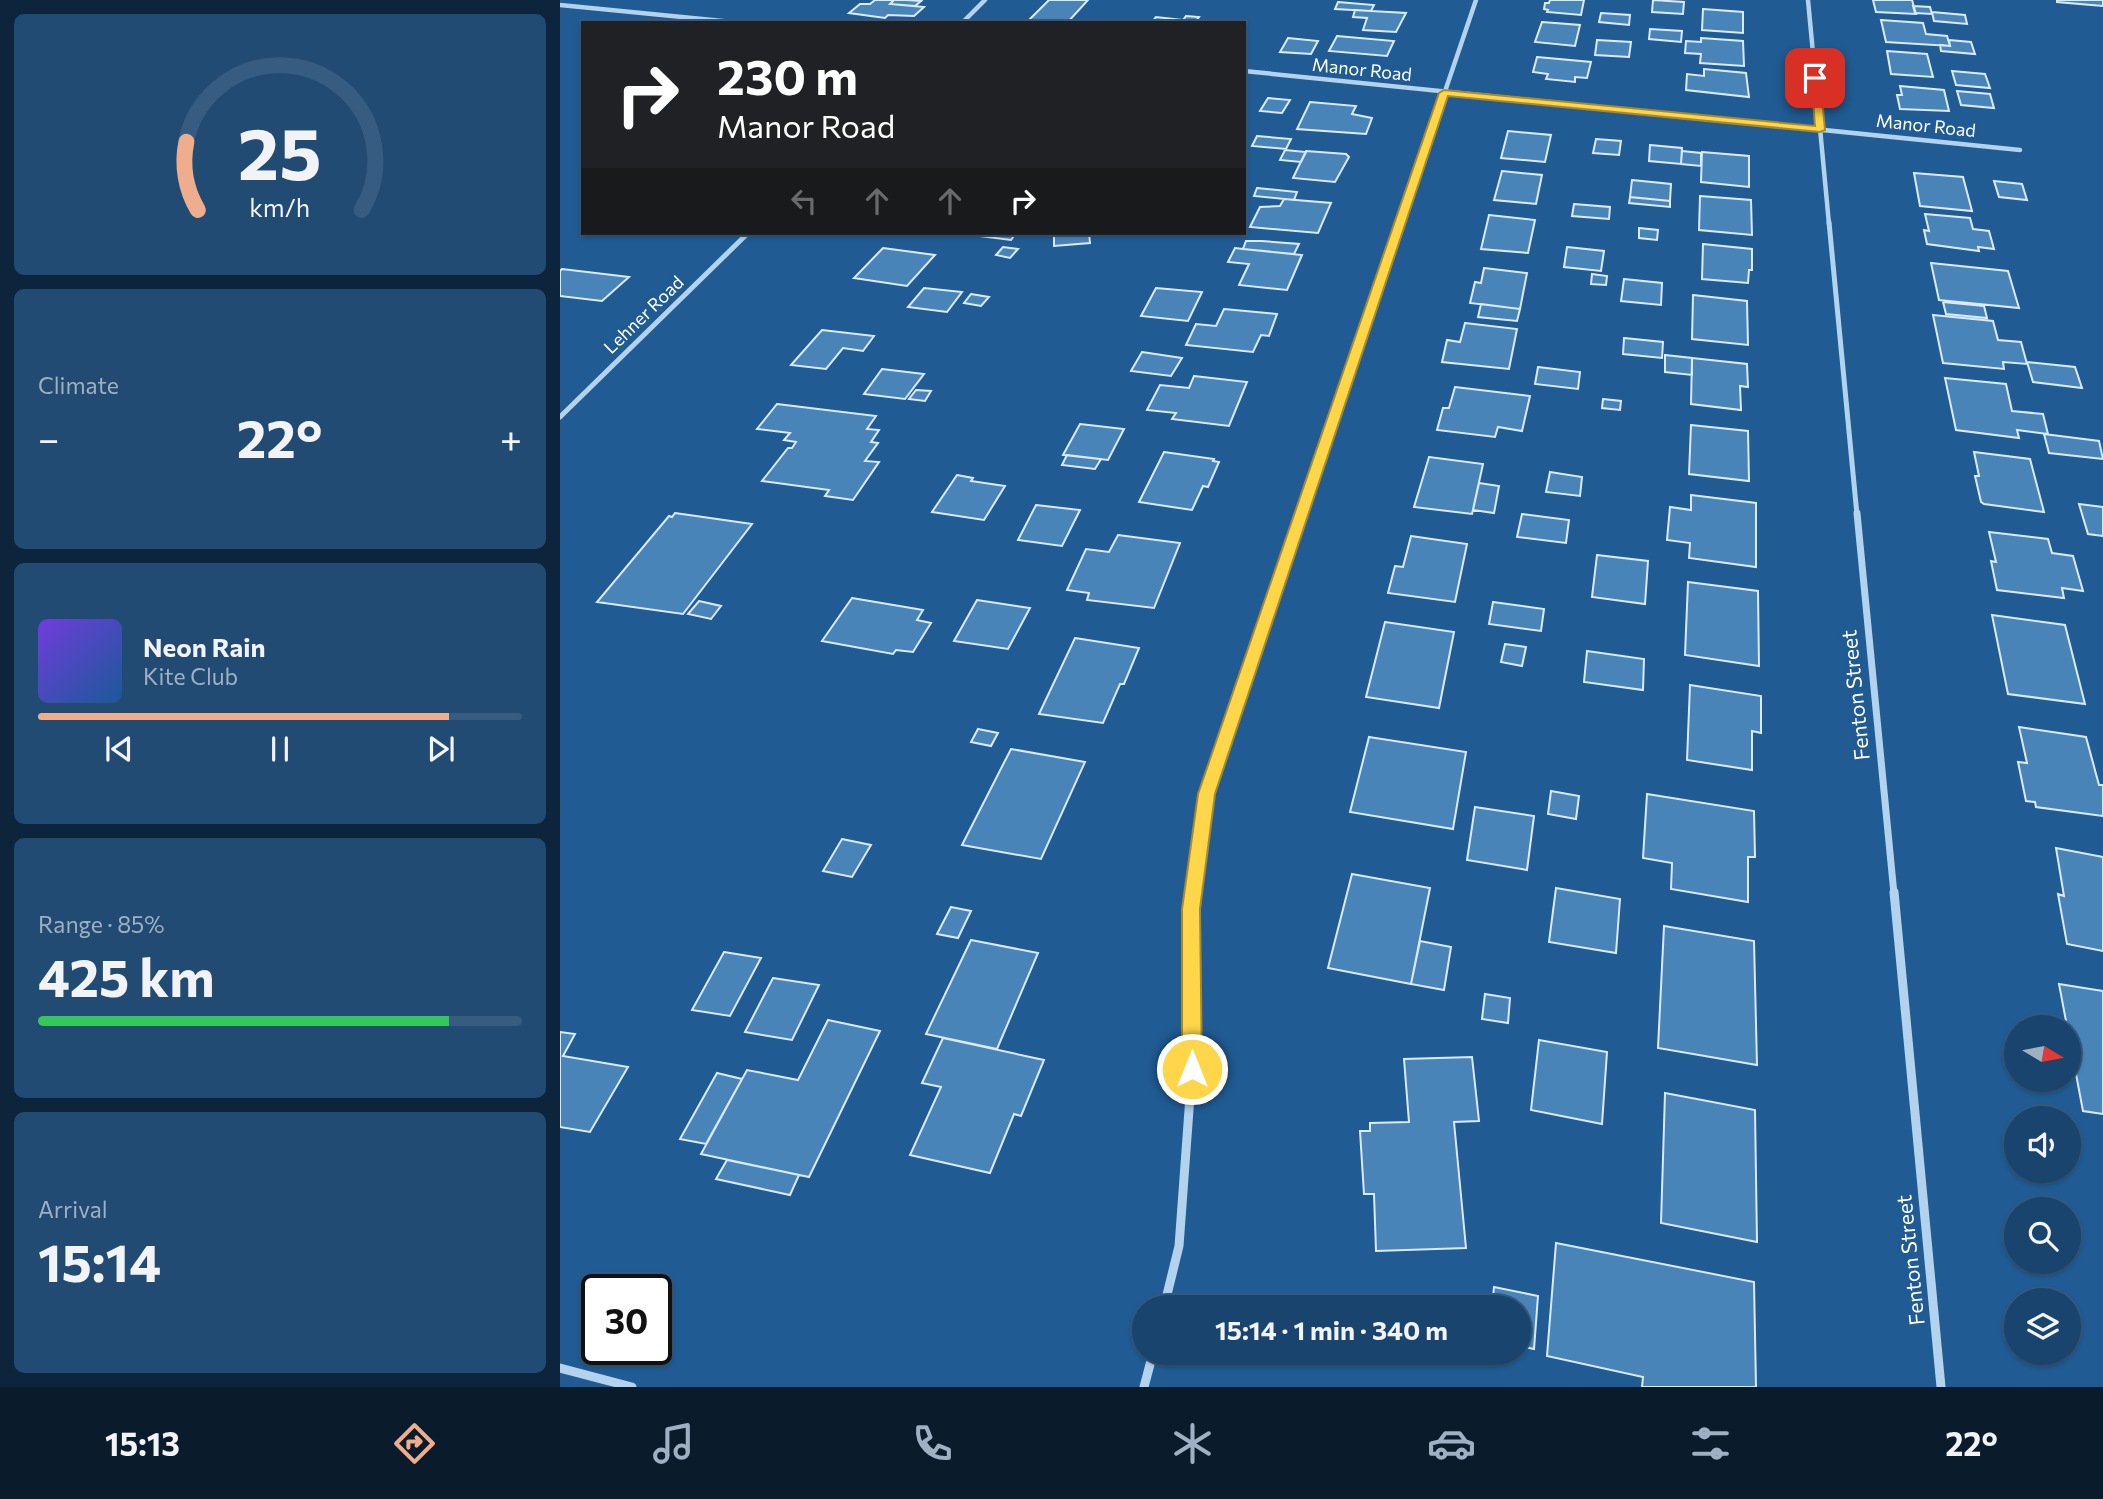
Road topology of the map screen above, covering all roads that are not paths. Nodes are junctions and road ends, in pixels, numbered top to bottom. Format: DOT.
graph roads {
  1 [pos="985,0"];
  2 [pos="1476,0"];
  3 [pos="1808,0"];
  4 [pos="560,5"];
  5 [pos="723,21"];
  6 [pos="964,21"];
  7 [pos="1246,71"];
  8 [pos="1444,93"];
  9 [pos="1820,130"];
  10 [pos="2020,150"];
  11 [pos="746,235"];
  12 [pos="560,417"];
  13 [pos="1167,1295"];
  14 [pos="1150,1365"];
  15 [pos="560,1368"];
  16 [pos="632,1387"];
  17 [pos="1144,1387"];
  18 [pos="1941,1387"];
  1 -- 6 [label="street"];
  2 -- 8 [label="street"];
  3 -- 9 [label="street, Fenton Street"];
  4 -- 5 [label="street"];
  7 -- 8 [label="street, Manor Road"];
  8 -- 9 [label="street, Manor Road"];
  8 -- 13 [label="street"];
  9 -- 10 [label="street, Manor Road"];
  9 -- 18 [label="street, Fenton Street"];
  11 -- 12 [label="street, Lehner Road"];
  14 -- 17 [label="street"];
  15 -- 16 [label="street"];
}
